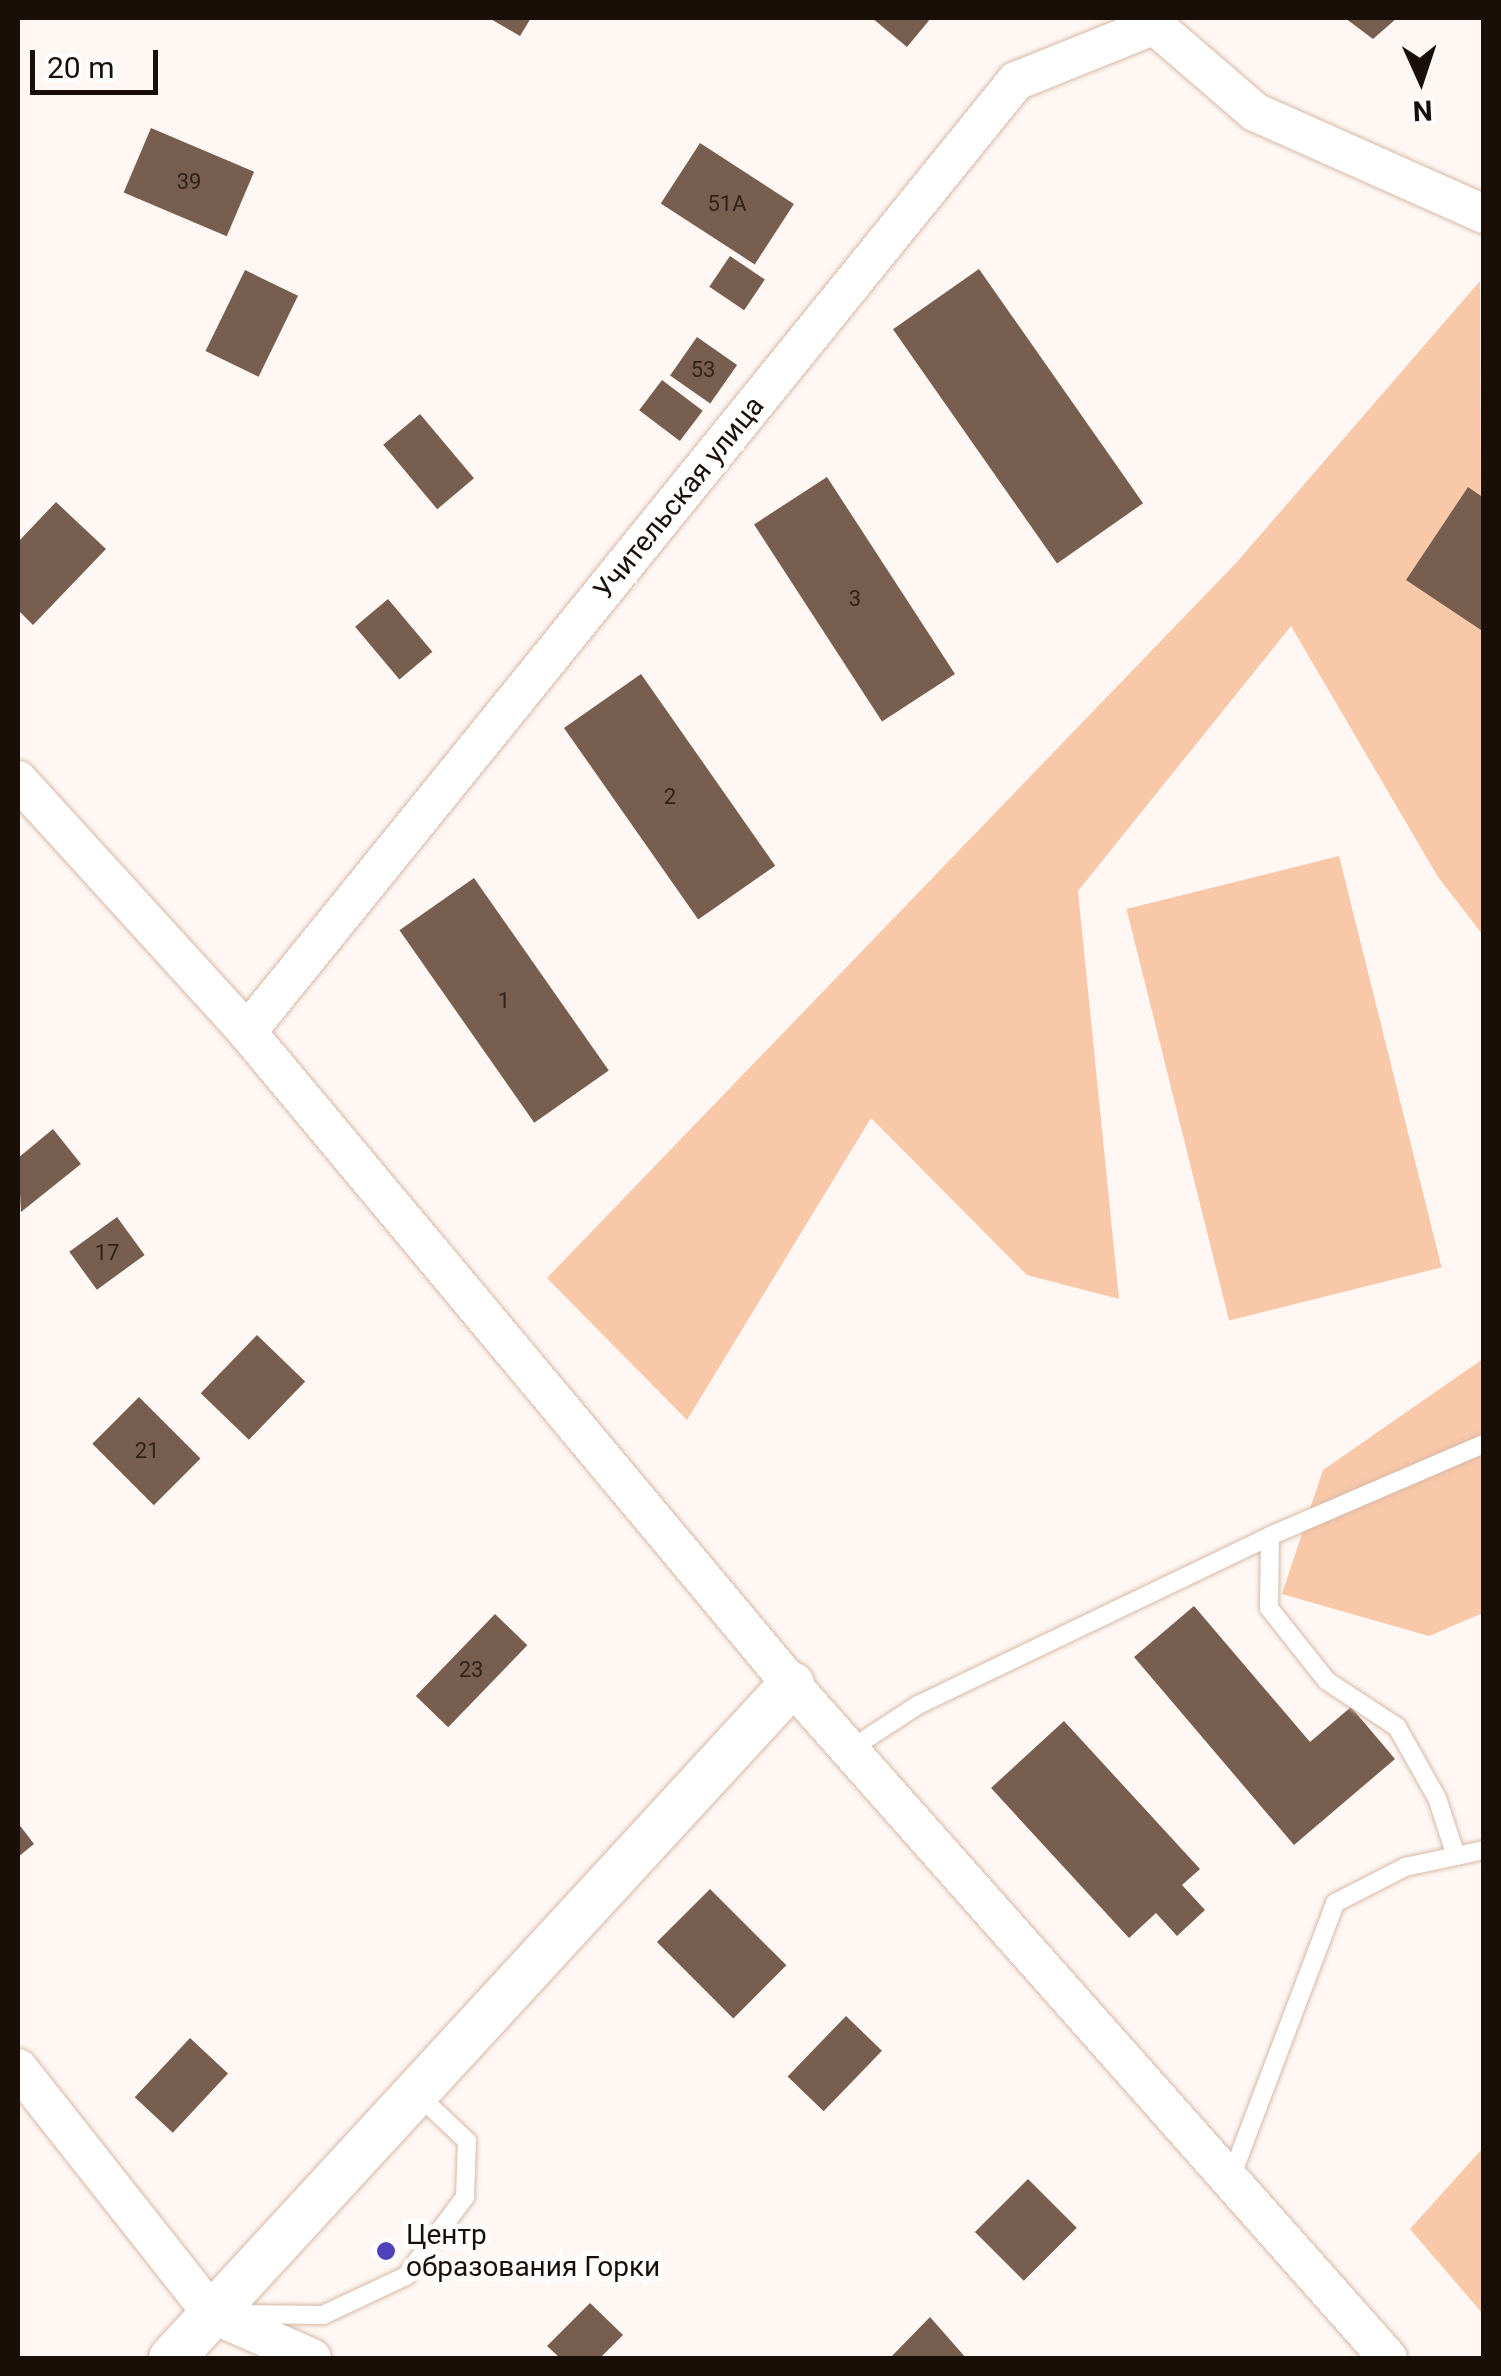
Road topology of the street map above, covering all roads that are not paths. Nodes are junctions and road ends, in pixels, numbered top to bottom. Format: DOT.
graph roads {
  1 [pos="1151,21"];
  2 [pos="1484,214"];
  3 [pos="18,780"];
  4 [pos="247,1032"];
  5 [pos="1484,1444"];
  6 [pos="1270,1536"];
  7 [pos="791,1684"];
  8 [pos="850,1750"];
  9 [pos="1484,1850"];
  10 [pos="1456,1856"];
  11 [pos="18,2068"];
  12 [pos="416,2092"];
  13 [pos="1230,2180"];
  14 [pos="212,2314"];
  15 [pos="170,2358"];
  16 [pos="312,2358"];
  17 [pos="1388,2358"];
  1 -- 2 [label="street"];
  1 -- 4 [label="street, Учительская улица"];
  3 -- 4 [label="street"];
  4 -- 7 [label="street"];
  5 -- 6 [label="lane"];
  6 -- 8 [label="lane"];
  6 -- 10 [label="lane"];
  7 -- 8 [label="street"];
  7 -- 12 [label="street"];
  8 -- 13 [label="street"];
  9 -- 10 [label="lane"];
  10 -- 13 [label="lane"];
  11 -- 14 [label="street"];
  12 -- 14 [label="street"];
  12 -- 14 [label="lane"];
  13 -- 17 [label="street"];
  14 -- 15 [label="street"];
  14 -- 16 [label="street"];
}
